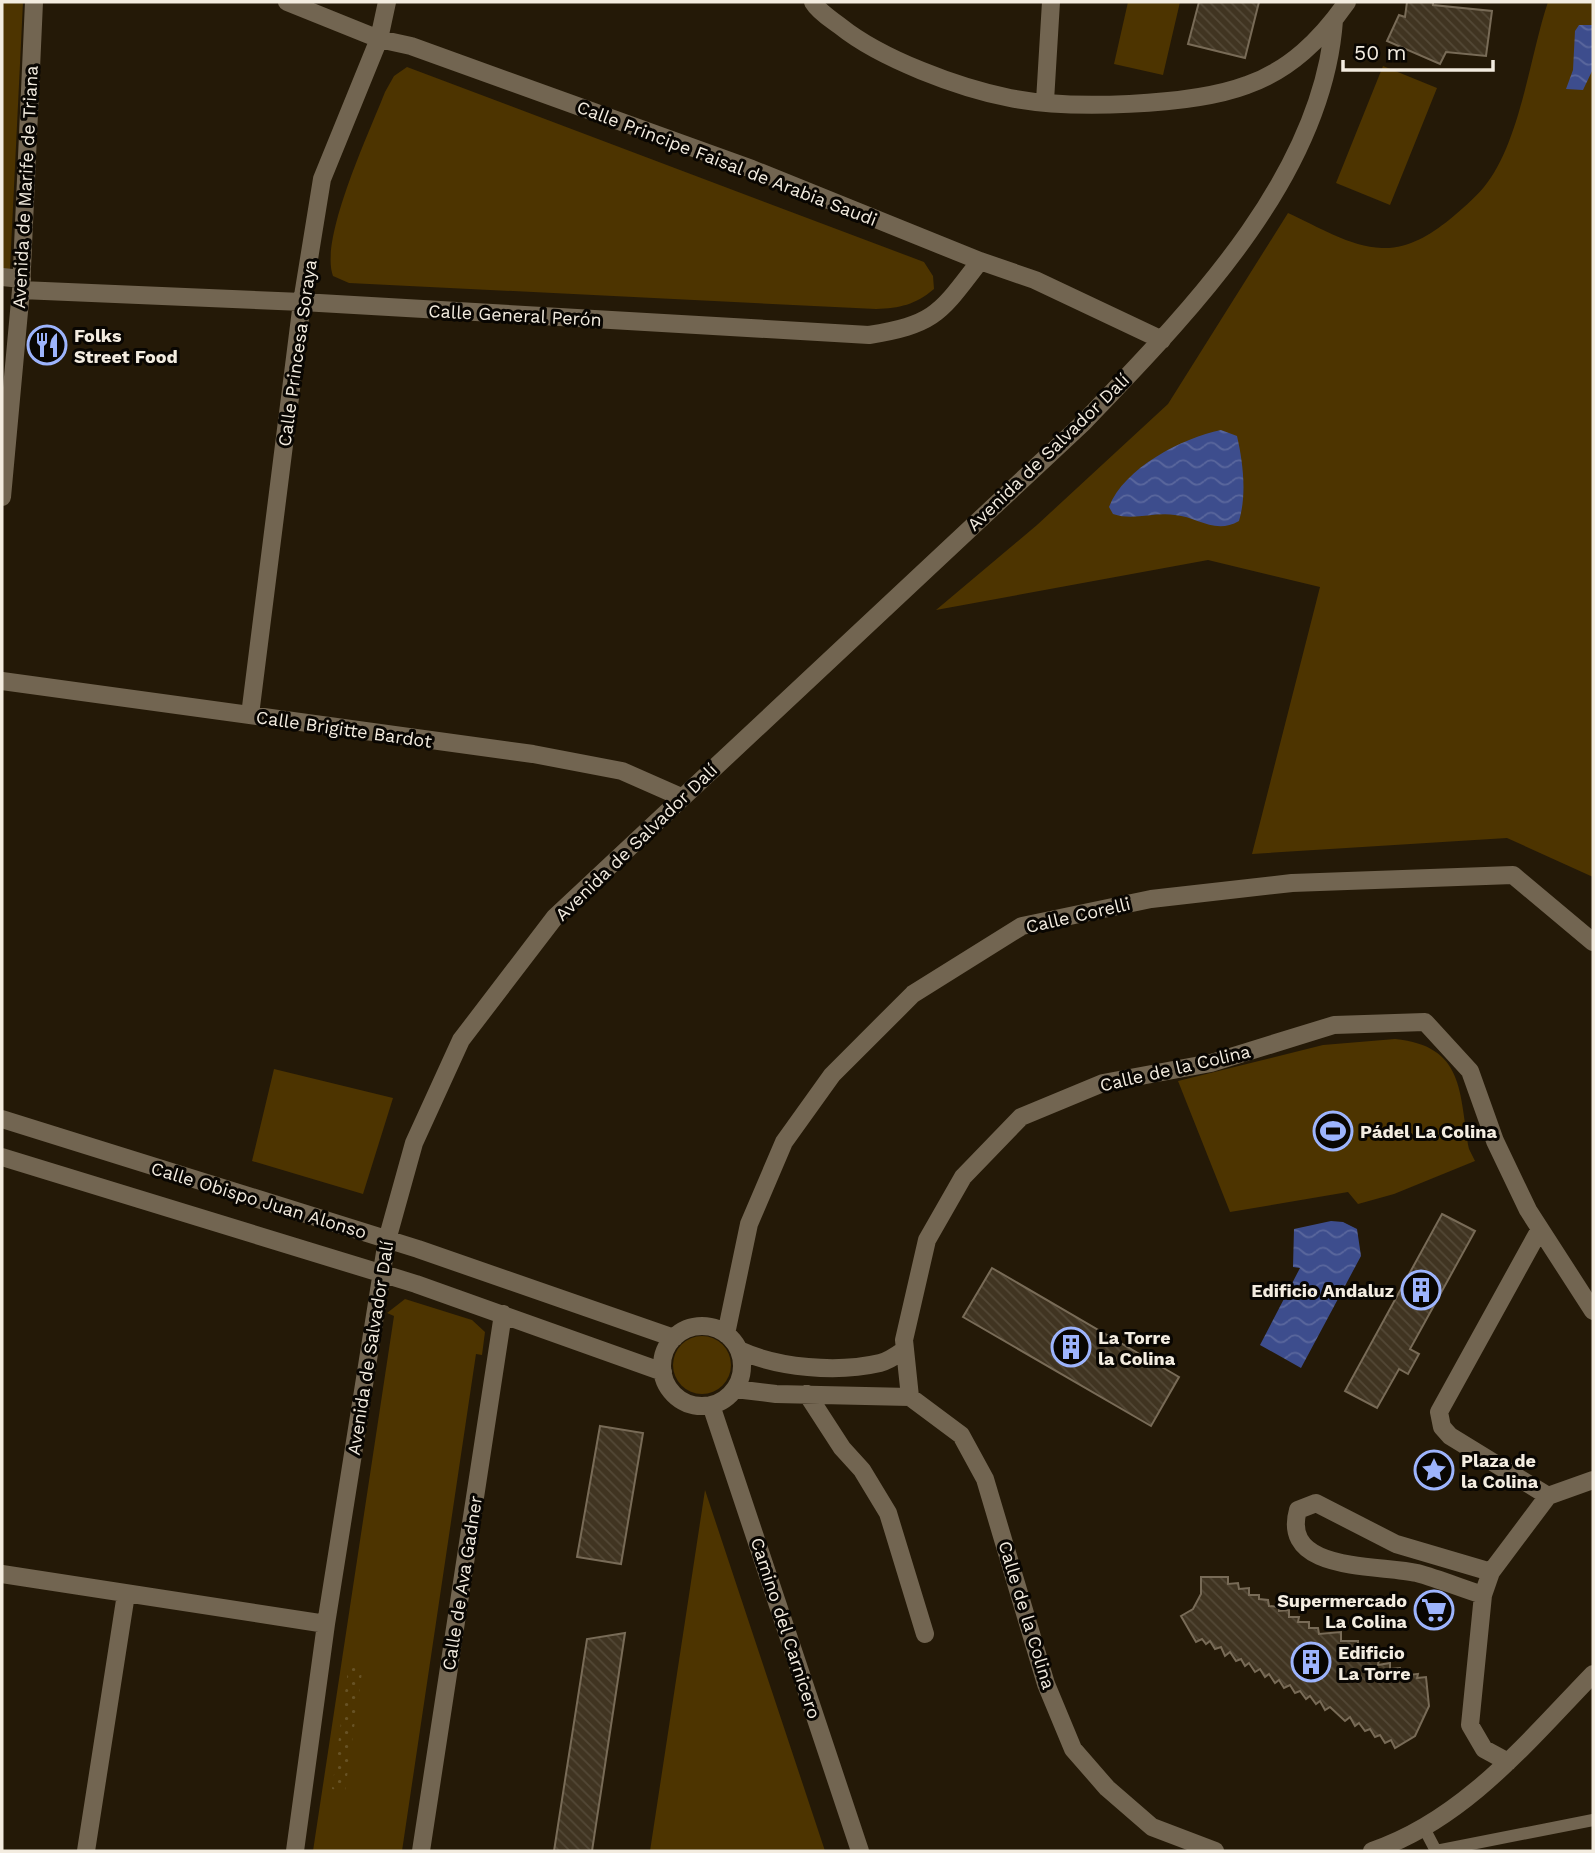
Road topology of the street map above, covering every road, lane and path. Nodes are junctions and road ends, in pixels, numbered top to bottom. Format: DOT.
graph roads {
  1 [pos="34,2"];
  2 [pos="287,2"];
  3 [pos="387,2"];
  4 [pos="813,2"];
  5 [pos="1051,2"];
  6 [pos="1347,2"];
  7 [pos="1334,20"];
  8 [pos="379,39"];
  9 [pos="1045,101"];
  10 [pos="980,261"];
  11 [pos="2,277"];
  12 [pos="21,290"];
  13 [pos="2,301"];
  14 [pos="302,302"];
  15 [pos="1162,340"];
  16 [pos="2,497"];
  17 [pos="2,681"];
  18 [pos="250,715"];
  19 [pos="681,797"];
  20 [pos="1593,942"];
  21 [pos="2,1119"];
  22 [pos="2,1157"];
  23 [pos="1540,1229"];
  24 [pos="387,1240"];
  25 [pos="382,1273"];
  26 [pos="1593,1311"];
  27 [pos="503,1314"];
  28 [pos="726,1334"];
  29 [pos="674,1338"];
  30 [pos="739,1350"];
  31 [pos="904,1350"];
  32 [pos="663,1372"];
  33 [pos="735,1389"];
  34 [pos="807,1394"];
  35 [pos="909,1397"];
  36 [pos="711,1405"];
  37 [pos="1593,1480"];
  38 [pos="1548,1496"];
  39 [pos="1491,1572"];
  40 [pos="2,1574"];
  41 [pos="126,1594"];
  42 [pos="1483,1595"];
  43 [pos="326,1624"];
  44 [pos="925,1634"];
  45 [pos="1593,1674"];
  46 [pos="1508,1762"];
  47 [pos="1593,1820"];
  48 [pos="1424,1828"];
  49 [pos="86,1851"];
  50 [pos="295,1851"];
  51 [pos="421,1851"];
  52 [pos="860,1851"];
  53 [pos="1215,1851"];
  54 [pos="1372,1851"];
  55 [pos="1436,1851"];
  1 -- 12 [label="street, Avenida de Marife de Triana"];
  2 -- 8 [label="street, Calle Principe Faisal de Arabia Saudi"];
  3 -- 8 [label="street, Calle Princesa Soraya"];
  4 -- 9 [label="street"];
  5 -- 9 [label="street"];
  6 -- 7 [label="street"];
  7 -- 9 [label="street"];
  7 -- 15 [label="street, Avenida de Salvador Dalí"];
  8 -- 10 [label="street, Calle Principe Faisal de Arabia Saudi"];
  8 -- 14 [label="street, Calle Princesa Soraya"];
  10 -- 14 [label="street, Calle General Perón"];
  10 -- 15 [label="street, Calle Principe Faisal de Arabia Saudi"];
  11 -- 12 [label="street, Calle General Perón"];
  12 -- 13 [label="street, Calle General Perón"];
  12 -- 14 [label="street, Calle General Perón"];
  12 -- 16 [label="street, Avenida de Marife de Triana"];
  14 -- 18 [label="street, Calle Princesa Soraya"];
  15 -- 19 [label="street, Avenida de Salvador Dalí"];
  17 -- 18 [label="street, Calle Brigitte Bardot"];
  18 -- 19 [label="street, Calle Brigitte Bardot"];
  19 -- 24 [label="street, Avenida de Salvador Dalí"];
  20 -- 28 [label="street, Calle Corelli"];
  21 -- 24 [label="street, Calle Obispo Juan Alonso"];
  22 -- 25 [label="street, Calle Obispo Juan Alonso"];
  23 -- 26 [label="street, Calle de la Colina"];
  23 -- 31 [label="street, Calle de la Colina"];
  23 -- 38 [label="street"];
  24 -- 25 [label="street, Avenida de Salvador Dalí"];
  24 -- 29 [label="street, Calle Obispo Juan Alonso"];
  25 -- 27 [label="street, Calle Obispo Juan Alonso"];
  25 -- 43 [label="street, Avenida de Salvador Dalí"];
  27 -- 32 [label="street, Calle Obispo Juan Alonso"];
  27 -- 51 [label="street, Calle de Ava Gadner"];
  28 -- 29 [label="street"];
  28 -- 30 [label="street"];
  29 -- 32 [label="street"];
  30 -- 31 [label="street"];
  30 -- 33 [label="street"];
  31 -- 35 [label="street, Calle de la Colina"];
  32 -- 36 [label="street"];
  33 -- 34 [label="street"];
  33 -- 36 [label="street"];
  34 -- 35 [label="street"];
  34 -- 44 [label="street"];
  35 -- 53 [label="street, Calle de la Colina"];
  36 -- 52 [label="street, Camino del Carnicero"];
  37 -- 38 [label="street"];
  38 -- 39 [label="street"];
  39 -- 42 [label="street"];
  39 -- 42 [label="street"];
  40 -- 41 [label="street"];
  41 -- 43 [label="street"];
  41 -- 49 [label="street"];
  42 -- 46 [label="street"];
  43 -- 50 [label="street, Avenida de Salvador Dalí"];
  45 -- 46 [label="street"];
  46 -- 48 [label="street"];
  47 -- 55 [label="street"];
  48 -- 54 [label="street"];
  48 -- 55 [label="street"];
}
